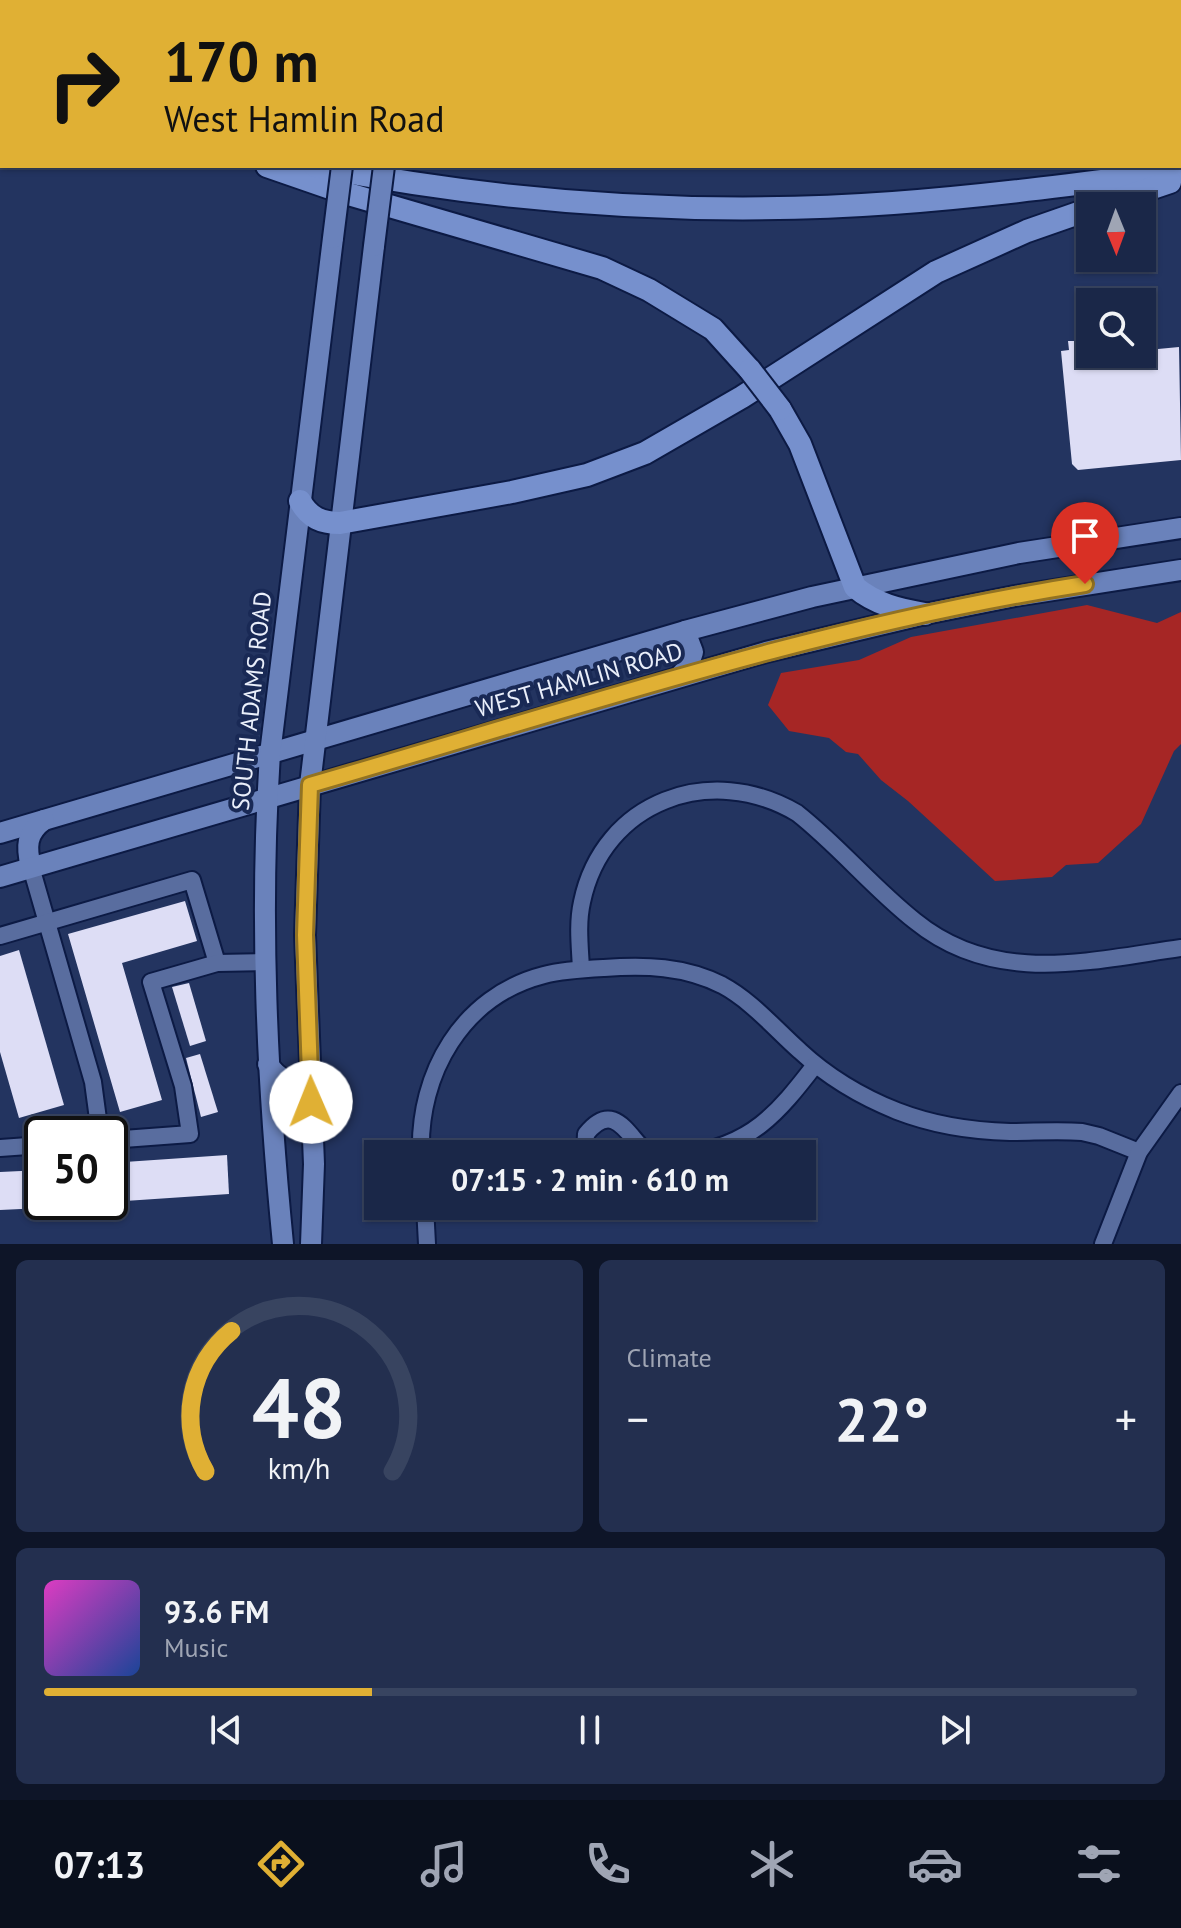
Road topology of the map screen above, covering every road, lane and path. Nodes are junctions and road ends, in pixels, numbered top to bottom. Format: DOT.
graph roads {
  1 [pos="273,168"];
  2 [pos="328,168"];
  3 [pos="342,168"];
  4 [pos="384,168"];
  5 [pos="1181,171"];
  6 [pos="1181,179"];
  7 [pos="1142,192"];
  8 [pos="1076,214"];
  9 [pos="300,501"];
  10 [pos="340,523"];
  11 [pos="1181,528"];
  12 [pos="1181,570"];
  13 [pos="855,587"];
  14 [pos="925,614"];
  15 [pos="685,631"];
  16 [pos="679,677"];
  17 [pos="313,741"];
  18 [pos="270,754"];
  19 [pos="310,785"];
  20 [pos="267,798"];
  21 [pos="44,820"];
  22 [pos="0,833"];
  23 [pos="31,867"];
  24 [pos="0,877"];
  25 [pos="47,922"];
  26 [pos="0,936"];
  27 [pos="1181,948"];
  28 [pos="264,962"];
  29 [pos="217,963"];
  30 [pos="581,969"];
  31 [pos="268,1064"];
  32 [pos="815,1065"];
  33 [pos="311,1076"];
  34 [pos="1181,1093"];
  35 [pos="98,1116"];
  36 [pos="128,1139"];
  37 [pos="421,1140"];
  38 [pos="586,1140"];
  39 [pos="634,1140"];
  40 [pos="735,1140"];
  41 [pos="24,1146"];
  42 [pos="0,1148"];
  43 [pos="1139,1152"];
  44 [pos="426,1220"];
  45 [pos="283,1244"];
  46 [pos="311,1244"];
  47 [pos="427,1244"];
  48 [pos="1103,1244"];
  1 -- 13 [label="highway, bridge"];
  2 -- 5 [label="highway"];
  3 -- 9 [label="main road, SOUTH ADAMS ROAD, bridge"];
  4 -- 10 [label="main road, bridge"];
  6 -- 7 [label="highway"];
  8 -- 10 [label="highway"];
  9 -- 10 [label="highway"];
  9 -- 18 [label="main road, SOUTH ADAMS ROAD"];
  10 -- 17 [label="main road"];
  11 -- 13 [label="main road, WEST HAMLIN ROAD"];
  12 -- 14 [label="main road, WEST HAMLIN ROAD"];
  13 -- 14 [label="highway"];
  13 -- 15 [label="main road, WEST HAMLIN ROAD"];
  14 -- 16 [label="main road, WEST HAMLIN ROAD"];
  15 -- 16 [label="main road"];
  15 -- 17 [label="main road, WEST HAMLIN ROAD"];
  16 -- 19 [label="main road, WEST HAMLIN ROAD"];
  17 -- 18 [label="main road, WEST HAMLIN ROAD"];
  17 -- 19 [label="main road"];
  18 -- 20 [label="main road, SOUTH ADAMS ROAD"];
  18 -- 21 [label="main road, WEST HAMLIN ROAD"];
  19 -- 20 [label="main road, WEST HAMLIN ROAD"];
  19 -- 33 [label="main road"];
  20 -- 23 [label="main road, WEST HAMLIN ROAD"];
  20 -- 28 [label="main road, SOUTH ADAMS ROAD"];
  21 -- 22 [label="main road, WEST HAMLIN ROAD"];
  21 -- 23 [label="main road"];
  23 -- 24 [label="main road, WEST HAMLIN ROAD"];
  23 -- 25 [label="street"];
  25 -- 26 [label="street"];
  25 -- 29 [label="street"];
  25 -- 35 [label="street"];
  27 -- 30 [label="street"];
  28 -- 29 [label="street"];
  28 -- 31 [label="main road, SOUTH ADAMS ROAD"];
  29 -- 36 [label="street"];
  30 -- 32 [label="street"];
  30 -- 37 [label="street"];
  31 -- 33 [label="main road"];
  31 -- 45 [label="main road, SOUTH ADAMS ROAD"];
  32 -- 40 [label="street"];
  32 -- 43 [label="street"];
  33 -- 46 [label="main road"];
  34 -- 43 [label="street"];
  38 -- 39 [label="street"];
  41 -- 42 [label="street"];
  43 -- 48 [label="street"];
  44 -- 47 [label="street"];
}
